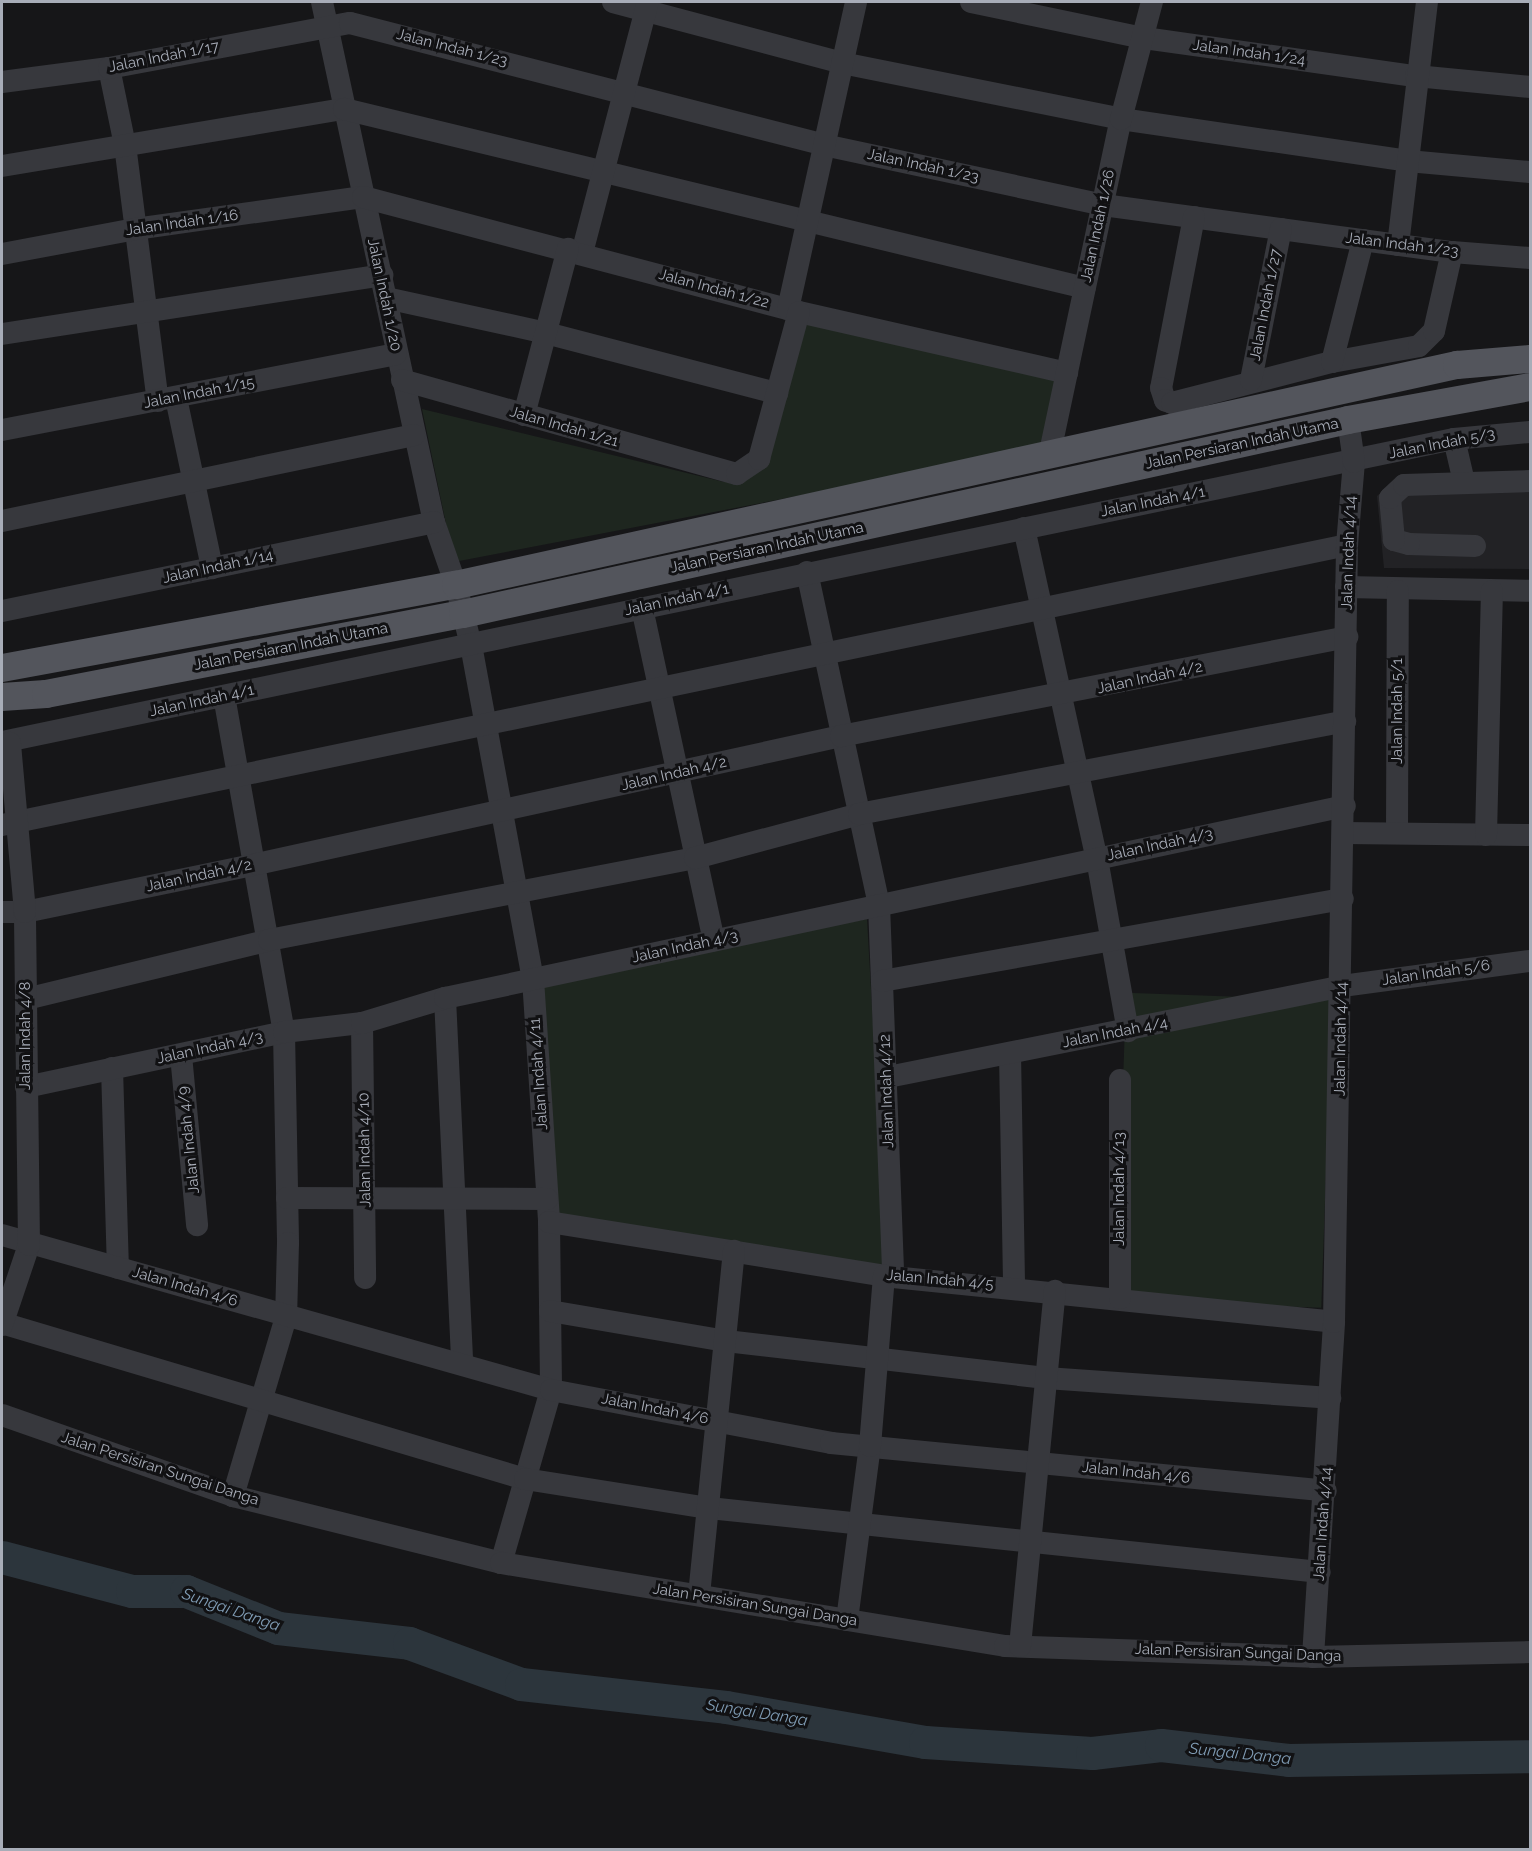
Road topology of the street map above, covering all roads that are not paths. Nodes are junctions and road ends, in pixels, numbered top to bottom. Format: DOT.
graph roads {
  1 [pos="322,2"];
  2 [pos="613,2"];
  3 [pos="856,2"];
  4 [pos="971,2"];
  5 [pos="1152,2"];
  6 [pos="1427,2"];
  7 [pos="647,6"];
  8 [pos="326,27"];
  9 [pos="1144,38"];
  10 [pos="842,63"];
  11 [pos="109,68"];
  12 [pos="1416,76"];
  13 [pos="2,82"];
  14 [pos="1530,87"];
  15 [pos="624,91"];
  16 [pos="344,109"];
  17 [pos="1121,119"];
  18 [pos="125,145"];
  19 [pos="824,145"];
  20 [pos="1408,161"];
  21 [pos="2,166"];
  22 [pos="603,171"];
  23 [pos="1530,172"];
  24 [pos="363,197"];
  25 [pos="1102,205"];
  26 [pos="1194,218"];
  27 [pos="808,221"];
  28 [pos="135,229"];
  29 [pos="1281,229"];
  30 [pos="1363,240"];
  31 [pos="1398,244"];
  32 [pos="575,251"];
  33 [pos="1452,252"];
  34 [pos="2,254"];
  35 [pos="1530,258"];
  36 [pos="382,275"];
  37 [pos="1085,288"];
  38 [pos="386,298"];
  39 [pos="794,310"];
  40 [pos="148,313"];
  41 [pos="546,333"];
  42 [pos="2,334"];
  43 [pos="396,354"];
  44 [pos="1530,359"];
  45 [pos="1332,362"];
  46 [pos="1067,373"];
  47 [pos="402,380"];
  48 [pos="1251,380"];
  49 [pos="1530,387"];
  50 [pos="777,393"];
  51 [pos="167,400"];
  52 [pos="524,415"];
  53 [pos="1348,420"];
  54 [pos="2,430"];
  55 [pos="1530,432"];
  56 [pos="414,435"];
  57 [pos="1454,439"];
  58 [pos="1050,452"];
  59 [pos="1354,462"];
  60 [pos="196,480"];
  61 [pos="1530,481"];
  62 [pos="1464,482"];
  63 [pos="2,521"];
  64 [pos="434,522"];
  65 [pos="1024,528"];
  66 [pos="1347,545"];
  67 [pos="1475,546"];
  68 [pos="212,568"];
  69 [pos="807,572"];
  70 [pos="456,585"];
  71 [pos="1346,587"];
  72 [pos="1398,591"];
  73 [pos="1492,591"];
  74 [pos="1530,591"];
  75 [pos="642,608"];
  76 [pos="1040,608"];
  77 [pos="2,611"];
  78 [pos="463,614"];
  79 [pos="1347,637"];
  80 [pos="471,645"];
  81 [pos="824,651"];
  82 [pos="2,668"];
  83 [pos="658,688"];
  84 [pos="2,696"];
  85 [pos="224,696"];
  86 [pos="1061,696"];
  87 [pos="1345,721"];
  88 [pos="485,724"];
  89 [pos="841,736"];
  90 [pos="6,742"];
  91 [pos="1076,771"];
  92 [pos="675,774"];
  93 [pos="239,776"];
  94 [pos="1345,806"];
  95 [pos="501,813"];
  96 [pos="859,814"];
  97 [pos="9,825"];
  98 [pos="1397,832"];
  99 [pos="1344,833"];
  100 [pos="1486,835"];
  101 [pos="1530,835"];
  102 [pos="695,858"];
  103 [pos="1097,859"];
  104 [pos="257,864"];
  105 [pos="515,890"];
  106 [pos="1343,899"];
  107 [pos="879,905"];
  108 [pos="2,912"];
  109 [pos="25,912"];
  110 [pos="1111,938"];
  111 [pos="270,940"];
  112 [pos="714,940"];
  113 [pos="1530,961"];
  114 [pos="533,979"];
  115 [pos="882,981"];
  116 [pos="1342,986"];
  117 [pos="445,998"];
  118 [pos="26,999"];
  119 [pos="362,1023"];
  120 [pos="1128,1030"];
  121 [pos="284,1032"];
  122 [pos="1010,1053"];
  123 [pos="181,1055"];
  124 [pos="112,1068"];
  125 [pos="888,1077"];
  126 [pos="1120,1080"];
  127 [pos="26,1087"];
  128 [pos="366,1196"];
  129 [pos="455,1197"];
  130 [pos="287,1198"];
  131 [pos="547,1199"];
  132 [pos="549,1222"];
  133 [pos="197,1225"];
  134 [pos="2,1235"];
  135 [pos="29,1245"];
  136 [pos="734,1251"];
  137 [pos="118,1268"];
  138 [pos="889,1276"];
  139 [pos="365,1278"];
  140 [pos="1014,1287"];
  141 [pos="1055,1291"];
  142 [pos="1120,1298"];
  143 [pos="550,1311"];
  144 [pos="286,1317"];
  145 [pos="1334,1322"];
  146 [pos="2,1324"];
  147 [pos="726,1341"];
  148 [pos="878,1357"];
  149 [pos="462,1365"];
  150 [pos="1046,1378"];
  151 [pos="551,1390"];
  152 [pos="1330,1398"];
  153 [pos="262,1399"];
  154 [pos="2,1415"];
  155 [pos="719,1422"];
  156 [pos="870,1446"];
  157 [pos="1037,1463"];
  158 [pos="525,1479"];
  159 [pos="1326,1491"];
  160 [pos="232,1496"];
  161 [pos="709,1508"];
  162 [pos="860,1525"];
  163 [pos="1029,1543"];
  164 [pos="501,1563"];
  165 [pos="1320,1572"];
  166 [pos="699,1595"];
  167 [pos="847,1620"];
  168 [pos="1020,1646"];
  169 [pos="1530,1652"];
  170 [pos="1313,1657"];
  1 -- 8 [label="street, Jalan Indah 1/20"];
  2 -- 7 [label="street"];
  3 -- 10 [label="street"];
  4 -- 9 [label="street, Jalan Indah 1/24"];
  5 -- 9 [label="street, Jalan Indah 1/26"];
  6 -- 12 [label="street"];
  7 -- 10 [label="street"];
  7 -- 15 [label="street"];
  8 -- 11 [label="street, Jalan Indah 1/17"];
  8 -- 15 [label="street, Jalan Indah 1/23"];
  8 -- 16 [label="street, Jalan Indah 1/20"];
  9 -- 12 [label="street, Jalan Indah 1/24"];
  9 -- 17 [label="street, Jalan Indah 1/26"];
  10 -- 17 [label="street"];
  10 -- 19 [label="street"];
  11 -- 13 [label="street, Jalan Indah 1/17"];
  11 -- 18 [label="street"];
  12 -- 14 [label="street, Jalan Indah 1/24"];
  12 -- 20 [label="street"];
  15 -- 19 [label="street, Jalan Indah 1/23"];
  15 -- 22 [label="street"];
  16 -- 18 [label="street"];
  16 -- 22 [label="street"];
  16 -- 24 [label="street, Jalan Indah 1/20"];
  17 -- 20 [label="street"];
  17 -- 25 [label="street, Jalan Indah 1/26"];
  18 -- 21 [label="street"];
  18 -- 28 [label="street"];
  19 -- 25 [label="street, Jalan Indah 1/23"];
  19 -- 27 [label="street"];
  20 -- 23 [label="street"];
  20 -- 31 [label="street"];
  22 -- 27 [label="street"];
  22 -- 32 [label="street"];
  24 -- 28 [label="street, Jalan Indah 1/16"];
  24 -- 32 [label="street, Jalan Indah 1/22"];
  24 -- 36 [label="street, Jalan Indah 1/20"];
  25 -- 26 [label="street, Jalan Indah 1/23"];
  25 -- 37 [label="street, Jalan Indah 1/26"];
  26 -- 29 [label="street, Jalan Indah 1/23"];
  26 -- 48 [label="street"];
  27 -- 37 [label="street"];
  27 -- 39 [label="street"];
  28 -- 34 [label="street, Jalan Indah 1/16"];
  28 -- 40 [label="street"];
  29 -- 30 [label="street, Jalan Indah 1/23"];
  29 -- 48 [label="street, Jalan Indah 1/27"];
  30 -- 31 [label="street, Jalan Indah 1/23"];
  30 -- 45 [label="street"];
  31 -- 33 [label="street, Jalan Indah 1/23"];
  32 -- 39 [label="street, Jalan Indah 1/22"];
  32 -- 41 [label="street"];
  33 -- 35 [label="street, Jalan Indah 1/23"];
  33 -- 45 [label="street"];
  36 -- 38 [label="street, Jalan Indah 1/20"];
  36 -- 40 [label="street"];
  37 -- 46 [label="street, Jalan Indah 1/26"];
  38 -- 41 [label="street"];
  38 -- 43 [label="street, Jalan Indah 1/20"];
  39 -- 46 [label="street, Jalan Indah 1/22"];
  39 -- 50 [label="street"];
  40 -- 42 [label="street"];
  40 -- 51 [label="street"];
  41 -- 50 [label="street"];
  41 -- 52 [label="street"];
  43 -- 47 [label="street, Jalan Indah 1/20"];
  43 -- 51 [label="street, Jalan Indah 1/15"];
  44 -- 58 [label="main road, Jalan Persiaran Indah Utama"];
  45 -- 48 [label="street"];
  46 -- 58 [label="street, Jalan Indah 1/26"];
  47 -- 52 [label="street, Jalan Indah 1/21"];
  47 -- 56 [label="street, Jalan Indah 1/20"];
  49 -- 53 [label="main road, Jalan Persiaran Indah Utama"];
  50 -- 52 [label="street, Jalan Indah 1/21"];
  51 -- 54 [label="street, Jalan Indah 1/15"];
  51 -- 60 [label="street"];
  53 -- 59 [label="street, Jalan Indah 4/14"];
  53 -- 78 [label="main road, Jalan Persiaran Indah Utama"];
  55 -- 57 [label="street, Jalan Indah 5/3"];
  56 -- 60 [label="street"];
  56 -- 64 [label="street, Jalan Indah 1/20"];
  57 -- 59 [label="street, Jalan Indah 5/3"];
  57 -- 62 [label="street"];
  58 -- 70 [label="main road, Jalan Persiaran Indah Utama"];
  59 -- 65 [label="street, Jalan Indah 4/1"];
  59 -- 66 [label="street, Jalan Indah 4/14"];
  60 -- 63 [label="street"];
  60 -- 68 [label="street"];
  61 -- 62 [label="street"];
  62 -- 67 [label="street"];
  64 -- 68 [label="street, Jalan Indah 1/14"];
  64 -- 70 [label="street, Jalan Indah 1/20"];
  65 -- 69 [label="street, Jalan Indah 4/1"];
  65 -- 76 [label="street"];
  66 -- 71 [label="street, Jalan Indah 4/14"];
  66 -- 76 [label="street"];
  68 -- 77 [label="street, Jalan Indah 1/14"];
  69 -- 75 [label="street, Jalan Indah 4/1"];
  69 -- 81 [label="street, Jalan Indah 4/12"];
  70 -- 78 [label="street, Jalan Indah 4/11"];
  70 -- 82 [label="main road, Jalan Persiaran Indah Utama"];
  71 -- 72 [label="street"];
  71 -- 79 [label="street, Jalan Indah 4/14"];
  72 -- 73 [label="street"];
  72 -- 98 [label="street, Jalan Indah 5/1"];
  73 -- 74 [label="street"];
  73 -- 100 [label="street"];
  75 -- 80 [label="street, Jalan Indah 4/1"];
  75 -- 83 [label="street"];
  76 -- 81 [label="street"];
  76 -- 86 [label="street"];
  78 -- 80 [label="street, Jalan Indah 4/11"];
  78 -- 84 [label="main road, Jalan Persiaran Indah Utama"];
  79 -- 86 [label="street, Jalan Indah 4/2"];
  79 -- 87 [label="street, Jalan Indah 4/14"];
  80 -- 85 [label="street, Jalan Indah 4/1"];
  80 -- 88 [label="street, Jalan Indah 4/11"];
  81 -- 83 [label="street"];
  81 -- 89 [label="street, Jalan Indah 4/12"];
  83 -- 88 [label="street"];
  83 -- 92 [label="street"];
  85 -- 90 [label="street, Jalan Indah 4/1"];
  85 -- 93 [label="street"];
  86 -- 89 [label="street, Jalan Indah 4/2"];
  86 -- 91 [label="street"];
  87 -- 91 [label="street"];
  87 -- 94 [label="street, Jalan Indah 4/14"];
  88 -- 93 [label="street"];
  88 -- 95 [label="street, Jalan Indah 4/11"];
  89 -- 92 [label="street, Jalan Indah 4/2"];
  89 -- 96 [label="street, Jalan Indah 4/12"];
  90 -- 97 [label="street, Jalan Indah 4/8"];
  91 -- 96 [label="street"];
  91 -- 103 [label="street"];
  92 -- 95 [label="street, Jalan Indah 4/2"];
  92 -- 102 [label="street"];
  93 -- 97 [label="street"];
  93 -- 104 [label="street"];
  94 -- 99 [label="street, Jalan Indah 4/14"];
  94 -- 103 [label="street, Jalan Indah 4/3"];
  95 -- 104 [label="street, Jalan Indah 4/2"];
  95 -- 105 [label="street, Jalan Indah 4/11"];
  96 -- 102 [label="street"];
  96 -- 107 [label="street, Jalan Indah 4/12"];
  97 -- 109 [label="street, Jalan Indah 4/8"];
  98 -- 99 [label="street"];
  98 -- 100 [label="street"];
  99 -- 106 [label="street, Jalan Indah 4/14"];
  100 -- 101 [label="street"];
  102 -- 105 [label="street"];
  102 -- 112 [label="street"];
  103 -- 107 [label="street, Jalan Indah 4/3"];
  103 -- 110 [label="street"];
  104 -- 109 [label="street, Jalan Indah 4/2"];
  104 -- 111 [label="street"];
  105 -- 111 [label="street"];
  105 -- 114 [label="street, Jalan Indah 4/11"];
  106 -- 110 [label="street"];
  106 -- 116 [label="street, Jalan Indah 4/14"];
  107 -- 112 [label="street, Jalan Indah 4/3"];
  107 -- 115 [label="street, Jalan Indah 4/12"];
  108 -- 109 [label="street, Jalan Indah 4/2"];
  109 -- 118 [label="street, Jalan Indah 4/8"];
  110 -- 115 [label="street"];
  110 -- 120 [label="street"];
  111 -- 118 [label="street"];
  111 -- 121 [label="street"];
  112 -- 114 [label="street, Jalan Indah 4/3"];
  113 -- 116 [label="street, Jalan Indah 5/6"];
  114 -- 117 [label="street, Jalan Indah 4/3"];
  114 -- 131 [label="street, Jalan Indah 4/11"];
  115 -- 125 [label="street, Jalan Indah 4/12"];
  116 -- 120 [label="street, Jalan Indah 4/4"];
  116 -- 145 [label="street, Jalan Indah 4/14"];
  117 -- 119 [label="street, Jalan Indah 4/3"];
  117 -- 129 [label="street"];
  118 -- 127 [label="street, Jalan Indah 4/8"];
  119 -- 121 [label="street, Jalan Indah 4/3"];
  119 -- 128 [label="street, Jalan Indah 4/10"];
  120 -- 122 [label="street, Jalan Indah 4/4"];
  121 -- 123 [label="street, Jalan Indah 4/3"];
  121 -- 130 [label="street"];
  122 -- 125 [label="street, Jalan Indah 4/4"];
  122 -- 140 [label="street"];
  123 -- 124 [label="street, Jalan Indah 4/3"];
  123 -- 133 [label="street, Jalan Indah 4/9"];
  124 -- 127 [label="street, Jalan Indah 4/3"];
  124 -- 137 [label="street"];
  125 -- 138 [label="street, Jalan Indah 4/12"];
  126 -- 142 [label="street, Jalan Indah 4/13"];
  127 -- 135 [label="street, Jalan Indah 4/8"];
  128 -- 129 [label="street"];
  128 -- 130 [label="street"];
  128 -- 139 [label="street, Jalan Indah 4/10"];
  129 -- 131 [label="street"];
  129 -- 149 [label="street"];
  130 -- 144 [label="street"];
  131 -- 132 [label="street, Jalan Indah 4/11"];
  132 -- 136 [label="street, Jalan Indah 4/5"];
  132 -- 143 [label="street, Jalan Indah 4/11"];
  134 -- 135 [label="street, Jalan Indah 4/6"];
  135 -- 137 [label="street, Jalan Indah 4/6"];
  135 -- 146 [label="street, Jalan Indah 4/8"];
  136 -- 138 [label="street, Jalan Indah 4/5"];
  136 -- 147 [label="street"];
  137 -- 144 [label="street, Jalan Indah 4/6"];
  138 -- 140 [label="street, Jalan Indah 4/5"];
  138 -- 148 [label="street, Jalan Indah 4/12"];
  140 -- 141 [label="street, Jalan Indah 4/5"];
  141 -- 142 [label="street, Jalan Indah 4/5"];
  141 -- 150 [label="street"];
  142 -- 145 [label="street, Jalan Indah 4/5"];
  143 -- 147 [label="street"];
  143 -- 151 [label="street, Jalan Indah 4/11"];
  144 -- 149 [label="street, Jalan Indah 4/6"];
  144 -- 153 [label="street"];
  145 -- 152 [label="street, Jalan Indah 4/14"];
  146 -- 153 [label="street"];
  147 -- 148 [label="street"];
  147 -- 155 [label="street"];
  148 -- 150 [label="street"];
  148 -- 156 [label="street, Jalan Indah 4/12"];
  149 -- 151 [label="street, Jalan Indah 4/6"];
  150 -- 152 [label="street"];
  150 -- 157 [label="street"];
  151 -- 155 [label="street, Jalan Indah 4/6"];
  151 -- 158 [label="street, Jalan Indah 4/11"];
  152 -- 159 [label="street, Jalan Indah 4/14"];
  153 -- 158 [label="street"];
  153 -- 160 [label="street"];
  154 -- 160 [label="street, Jalan Persisiran Sungai Danga"];
  155 -- 156 [label="street, Jalan Indah 4/6"];
  155 -- 161 [label="street"];
  156 -- 157 [label="street, Jalan Indah 4/6"];
  156 -- 162 [label="street, Jalan Indah 4/12"];
  157 -- 159 [label="street, Jalan Indah 4/6"];
  157 -- 163 [label="street"];
  158 -- 161 [label="street"];
  158 -- 164 [label="street, Jalan Indah 4/11"];
  159 -- 165 [label="street, Jalan Indah 4/14"];
  160 -- 164 [label="street, Jalan Persisiran Sungai Danga"];
  161 -- 162 [label="street"];
  161 -- 166 [label="street"];
  162 -- 163 [label="street"];
  162 -- 167 [label="street, Jalan Indah 4/12"];
  163 -- 165 [label="street"];
  163 -- 168 [label="street"];
  164 -- 166 [label="street, Jalan Persisiran Sungai Danga"];
  165 -- 170 [label="street, Jalan Indah 4/14"];
  166 -- 167 [label="street, Jalan Persisiran Sungai Danga"];
  167 -- 168 [label="street, Jalan Persisiran Sungai Danga"];
  168 -- 170 [label="street, Jalan Persisiran Sungai Danga"];
  169 -- 170 [label="street, Jalan Persisiran Sungai Danga"];
}
